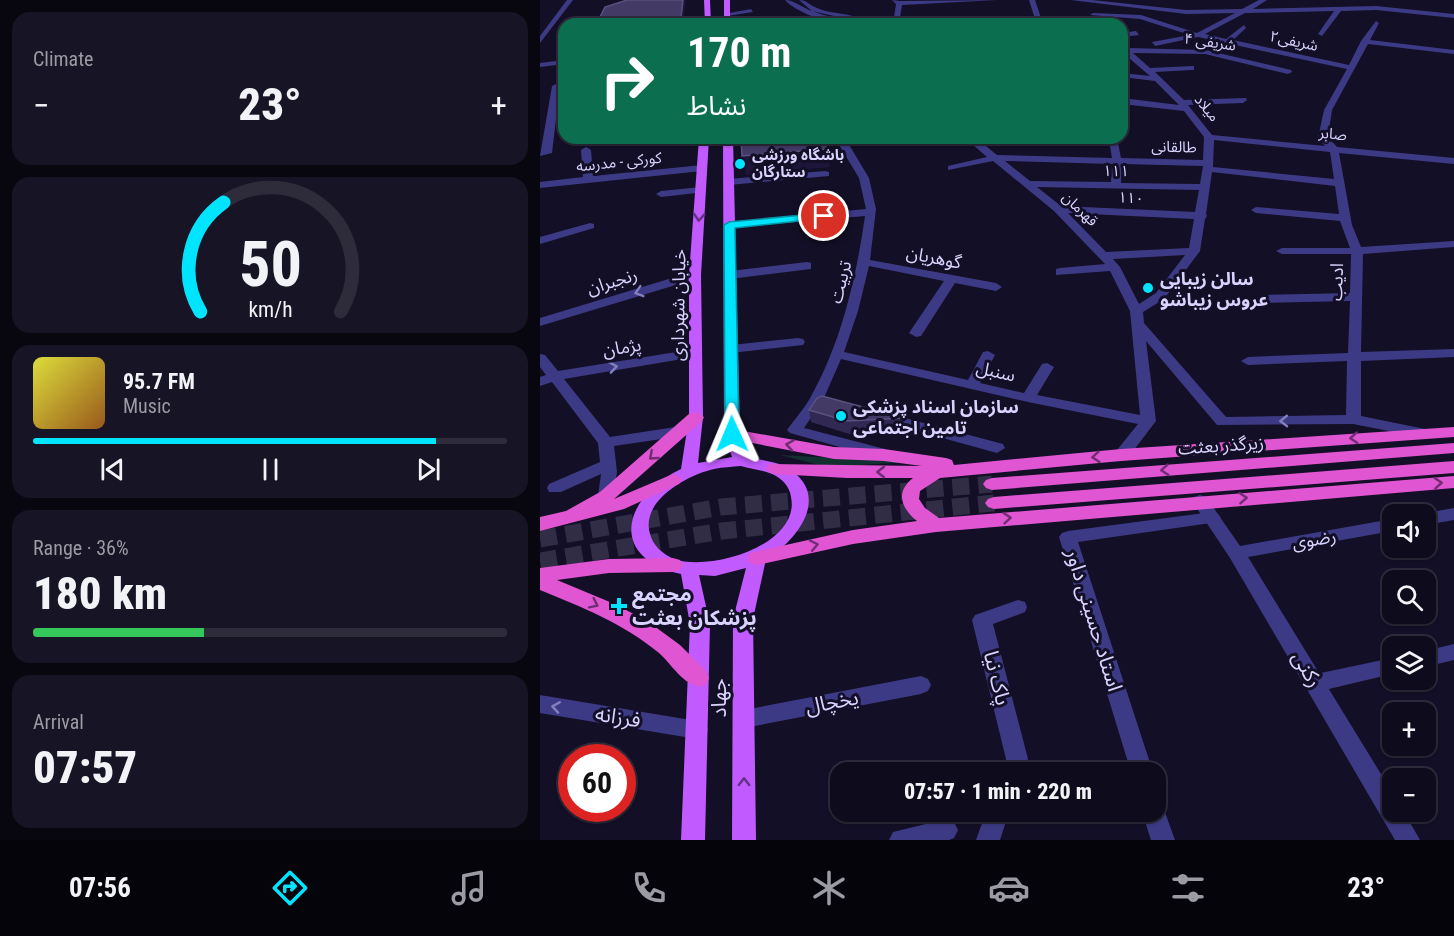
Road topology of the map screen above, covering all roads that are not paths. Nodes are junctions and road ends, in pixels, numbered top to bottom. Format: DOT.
graph roads {
  1 [pos="570,0"];
  2 [pos="707,0"];
  3 [pos="727,0"];
  4 [pos="788,0"];
  5 [pos="818,0"];
  6 [pos="994,0"];
  7 [pos="1032,0"];
  8 [pos="1074,0"];
  9 [pos="1081,0"];
  10 [pos="1264,0"];
  11 [pos="1155,1"];
  12 [pos="804,2"];
  13 [pos="897,2"];
  14 [pos="1218,7"];
  15 [pos="1148,8"];
  16 [pos="1241,8"];
  17 [pos="1339,9"];
  18 [pos="751,11"];
  19 [pos="1209,12"];
  20 [pos="727,14"];
  21 [pos="1093,15"];
  22 [pos="1454,16"];
  23 [pos="1141,17"];
  24 [pos="708,18"];
  25 [pos="727,18"];
  26 [pos="832,18"];
  27 [pos="853,18"];
  28 [pos="896,18"];
  29 [pos="1036,18"];
  30 [pos="1095,18"];
  31 [pos="1376,23"];
  32 [pos="1244,27"];
  33 [pos="544,31"];
  34 [pos="1136,33"];
  35 [pos="1128,34"];
  36 [pos="1322,34"];
  37 [pos="1197,35"];
  38 [pos="540,41"];
  39 [pos="1228,41"];
  40 [pos="1365,41"];
  41 [pos="1128,48"];
  42 [pos="1128,49"];
  43 [pos="1454,52"];
  44 [pos="1128,53"];
  45 [pos="558,63"];
  46 [pos="540,65"];
  47 [pos="1350,67"];
  48 [pos="1191,68"];
  49 [pos="1147,70"];
  50 [pos="1288,72"];
  51 [pos="1128,76"];
  52 [pos="1157,79"];
  53 [pos="556,87"];
  54 [pos="1243,100"];
  55 [pos="1128,101"];
  56 [pos="1185,106"];
  57 [pos="1209,137"];
  58 [pos="704,144"];
  59 [pos="728,144"];
  60 [pos="844,144"];
  61 [pos="977,144"];
  62 [pos="1115,144"];
  63 [pos="1334,149"];
  64 [pos="586,150"];
  65 [pos="540,153"];
  66 [pos="994,158"];
  67 [pos="1117,161"];
  68 [pos="1454,161"];
  69 [pos="1208,166"];
  70 [pos="702,168"];
  71 [pos="951,168"];
  72 [pos="825,174"];
  73 [pos="588,180"];
  74 [pos="729,182"];
  75 [pos="1339,183"];
  76 [pos="1026,184"];
  77 [pos="540,185"];
  78 [pos="1116,186"];
  79 [pos="1206,187"];
  80 [pos="701,190"];
  81 [pos="661,194"];
  82 [pos="1058,209"];
  83 [pos="1256,210"];
  84 [pos="870,212"];
  85 [pos="1202,216"];
  86 [pos="1345,218"];
  87 [pos="729,225"];
  88 [pos="590,226"];
  89 [pos="540,241"];
  90 [pos="1454,244"];
  91 [pos="1194,251"];
  92 [pos="1282,251"];
  93 [pos="1357,251"];
  94 [pos="1104,256"];
  95 [pos="864,262"];
  96 [pos="807,266"];
  97 [pos="1114,267"];
  98 [pos="1059,272"];
  99 [pos="695,275"];
  100 [pos="730,275"];
  101 [pos="952,279"];
  102 [pos="996,287"];
  103 [pos="1355,297"];
  104 [pos="1264,299"];
  105 [pos="1138,319"];
  106 [pos="540,322"];
  107 [pos="916,333"];
  108 [pos="798,342"];
  109 [pos="731,349"];
  110 [pos="695,353"];
  111 [pos="1454,353"];
  112 [pos="836,354"];
  113 [pos="988,355"];
  114 [pos="540,358"];
  115 [pos="1353,359"];
  116 [pos="1248,361"];
  117 [pos="1047,367"];
  118 [pos="555,376"];
  119 [pos="540,382"];
  120 [pos="972,386"];
  121 [pos="1028,398"];
  122 [pos="874,414"];
  123 [pos="696,417"];
  124 [pos="1353,419"];
  125 [pos="1148,421"];
  126 [pos="682,431"];
  127 [pos="1454,432"];
  128 [pos="1425,433"];
  129 [pos="732,434"];
  130 [pos="606,442"];
  131 [pos="997,448"];
  132 [pos="1454,448"];
  133 [pos="884,455"];
  134 [pos="1121,455"];
  135 [pos="741,461"];
  136 [pos="609,464"];
  137 [pos="1454,467"];
  138 [pos="775,468"];
  139 [pos="973,468"];
  140 [pos="939,472"];
  141 [pos="681,476"];
  142 [pos="1454,482"];
  143 [pos="992,484"];
  144 [pos="555,488"];
  145 [pos="606,496"];
  146 [pos="994,503"];
  147 [pos="1206,509"];
  148 [pos="1454,514"];
  149 [pos="1436,517"];
  150 [pos="567,519"];
  151 [pos="540,524"];
  152 [pos="936,525"];
  153 [pos="1382,527"];
  154 [pos="1236,553"];
  155 [pos="757,558"];
  156 [pos="681,567"];
  157 [pos="540,575"];
  158 [pos="540,582"];
  159 [pos="1018,607"];
  160 [pos="1454,652"];
  161 [pos="1436,656"];
  162 [pos="1382,668"];
  163 [pos="698,678"];
  164 [pos="1316,683"];
  165 [pos="921,685"];
  166 [pos="540,704"];
  167 [pos="744,719"];
  168 [pos="696,730"];
  169 [pos="1016,762"];
  170 [pos="1139,762"];
  171 [pos="994,822"];
  172 [pos="1157,822"];
  173 [pos="946,830"];
  174 [pos="693,840"];
  175 [pos="744,840"];
  176 [pos="901,840"];
  177 [pos="988,840"];
  178 [pos="1163,840"];
  179 [pos="1408,840"];
  1 -- 33 [label="street"];
  2 -- 24 [label="main road"];
  3 -- 20 [label="main road"];
  4 -- 26 [label="street"];
  5 -- 12 [label="street"];
  6 -- 13 [label="street"];
  7 -- 29 [label="street"];
  8 -- 9 [label="street"];
  9 -- 15 [label="street"];
  9 -- 21 [label="street"];
  10 -- 16 [label="street"];
  11 -- 15 [label="street"];
  12 -- 27 [label="street"];
  13 -- 28 [label="street"];
  14 -- 16 [label="street"];
  15 -- 19 [label="street"];
  16 -- 17 [label="street"];
  16 -- 19 [label="street"];
  16 -- 37 [label="street"];
  17 -- 22 [label="street"];
  17 -- 36 [label="street"];
  18 -- 20 [label="street"];
  19 -- 23 [label="street"];
  20 -- 25 [label="main road"];
  21 -- 23 [label="street"];
  21 -- 30 [label="street"];
  23 -- 37 [label="street, شریفی۲"];
  31 -- 40 [label="street"];
  32 -- 39 [label="street"];
  33 -- 38 [label="street"];
  34 -- 35 [label="street"];
  37 -- 39 [label="street, شریفی۲"];
  37 -- 41 [label="street"];
  39 -- 47 [label="street, شریفی۲"];
  40 -- 43 [label="street"];
  40 -- 47 [label="street"];
  42 -- 50 [label="street, شریفی ۴"];
  44 -- 49 [label="street, میلاد"];
  45 -- 46 [label="street"];
  47 -- 63 [label="street, ادیب"];
  48 -- 49 [label="street"];
  49 -- 52 [label="street, میلاد"];
  51 -- 52 [label="street"];
  52 -- 56 [label="street, میلاد"];
  53 -- 65 [label="street"];
  54 -- 56 [label="street"];
  55 -- 56 [label="street"];
  56 -- 57 [label="street, میلاد"];
  57 -- 63 [label="street, صابر"];
  57 -- 69 [label="street, میلاد"];
  58 -- 70 [label="main road, خیابان شهرداری"];
  59 -- 74 [label="main road"];
  60 -- 84 [label="street, تربیت"];
  61 -- 66 [label="street, قهرمان"];
  62 -- 67 [label="street"];
  63 -- 68 [label="street, صابر"];
  63 -- 75 [label="street, ادیب"];
  64 -- 73 [label="street"];
  66 -- 67 [label="street, طالقانی"];
  66 -- 71 [label="street, طالقانی"];
  66 -- 76 [label="street, قهرمان"];
  67 -- 69 [label="street, طالقانی"];
  67 -- 78 [label="street"];
  69 -- 75 [label="street, طالقانی"];
  69 -- 79 [label="street, میلاد"];
  70 -- 73 [label="street, کورکی - مدرسه"];
  70 -- 80 [label="main road, خیابان شهرداری"];
  72 -- 74 [label="street"];
  73 -- 77 [label="street, کورکی - مدرسه"];
  74 -- 87 [label="main road"];
  75 -- 86 [label="street, ادیب"];
  76 -- 78 [label="street, ۱۱۱"];
  76 -- 82 [label="street, قهرمان"];
  78 -- 79 [label="street, ۱۱۱"];
  79 -- 85 [label="street, میلاد"];
  80 -- 81 [label="street"];
  80 -- 99 [label="main road, خیابان شهرداری, one-way"];
  82 -- 85 [label="street, ۱۱۰"];
  82 -- 94 [label="street, قهرمان"];
  83 -- 86 [label="street"];
  84 -- 87 [label="street"];
  84 -- 95 [label="street, تربیت"];
  85 -- 91 [label="street, میلاد"];
  86 -- 93 [label="street, ادیب"];
  87 -- 100 [label="main road"];
  88 -- 89 [label="street"];
  90 -- 93 [label="street"];
  91 -- 94 [label="street"];
  91 -- 105 [label="street, میلاد"];
  92 -- 93 [label="street"];
  93 -- 103 [label="street, ادیب"];
  94 -- 97 [label="street, قهرمان"];
  95 -- 101 [label="street, گوهریان"];
  95 -- 112 [label="street, تربیت"];
  96 -- 100 [label="street"];
  97 -- 98 [label="street"];
  97 -- 105 [label="street, قهرمان"];
  99 -- 106 [label="street, رنجبران, one-way"];
  99 -- 110 [label="main road, خیابان شهرداری"];
  100 -- 109 [label="main road"];
  101 -- 102 [label="street, گوهریان"];
  101 -- 107 [label="street"];
  103 -- 104 [label="street"];
  103 -- 115 [label="street, ادیب"];
  124 -- 105 [label="street, one-way"];
  105 -- 125 [label="street"];
  108 -- 109 [label="street"];
  109 -- 129 [label="main road"];
  118 -- 110 [label="street, پژمان, one-way"];
  110 -- 123 [label="main road, خیابان شهرداری"];
  111 -- 115 [label="street"];
  112 -- 120 [label="street, سنبل"];
  112 -- 133 [label="street, تربیت"];
  113 -- 120 [label="street"];
  114 -- 118 [label="street"];
  115 -- 116 [label="street"];
  115 -- 124 [label="street, ادیب"];
  117 -- 121 [label="street"];
  118 -- 119 [label="street, پژمان"];
  118 -- 130 [label="street"];
  120 -- 121 [label="street, سنبل"];
  121 -- 125 [label="street, سنبل"];
  122 -- 131 [label="street"];
  123 -- 126 [label="highway"];
  123 -- 141 [label="main road, خیابان شهرداری"];
  124 -- 128 [label="street"];
  125 -- 134 [label="street"];
  126 -- 130 [label="street"];
  126 -- 145 [label="highway, one-way"];
  127 -- 128 [label="highway"];
  128 -- 134 [label="highway, one-way"];
  133 -- 129 [label="highway, one-way"];
  129 -- 135 [label="main road"];
  130 -- 136 [label="street"];
  132 -- 143 [label="highway, زیرگذر بعثت, one-way"];
  133 -- 139 [label="highway"];
  134 -- 139 [label="highway, one-way"];
  135 -- 138 [label="main road"];
  135 -- 141 [label="main road"];
  136 -- 144 [label="street"];
  136 -- 145 [label="street"];
  137 -- 146 [label="highway"];
  140 -- 138 [label="highway, one-way"];
  138 -- 155 [label="main road"];
  139 -- 140 [label="highway"];
  140 -- 152 [label="highway"];
  141 -- 150 [label="highway"];
  141 -- 156 [label="main road"];
  147 -- 142 [label="highway, one-way"];
  145 -- 150 [label="highway"];
  152 -- 147 [label="highway, one-way"];
  147 -- 154 [label="street, رکنی"];
  147 -- 170 [label="street, استاد حسینی داور"];
  148 -- 149 [label="street"];
  150 -- 151 [label="highway"];
  155 -- 152 [label="highway, one-way"];
  153 -- 154 [label="street, رضوی"];
  154 -- 164 [label="street, رکنی"];
  155 -- 156 [label="main road"];
  155 -- 167 [label="main road, جهاد"];
  156 -- 157 [label="highway"];
  156 -- 163 [label="main road, جهاد"];
  158 -- 163 [label="highway, one-way"];
  159 -- 169 [label="street, پاک نیا"];
  160 -- 161 [label="street"];
  162 -- 164 [label="street"];
  163 -- 168 [label="main road, جهاد"];
  164 -- 179 [label="street, رکنی"];
  165 -- 167 [label="street, یخچال"];
  168 -- 166 [label="street, فرزانه, one-way"];
  175 -- 167 [label="main road, جهاد, one-way"];
  168 -- 174 [label="main road, جهاد"];
  171 -- 177 [label="street"];
  172 -- 178 [label="street"];
  173 -- 176 [label="street"];
}
